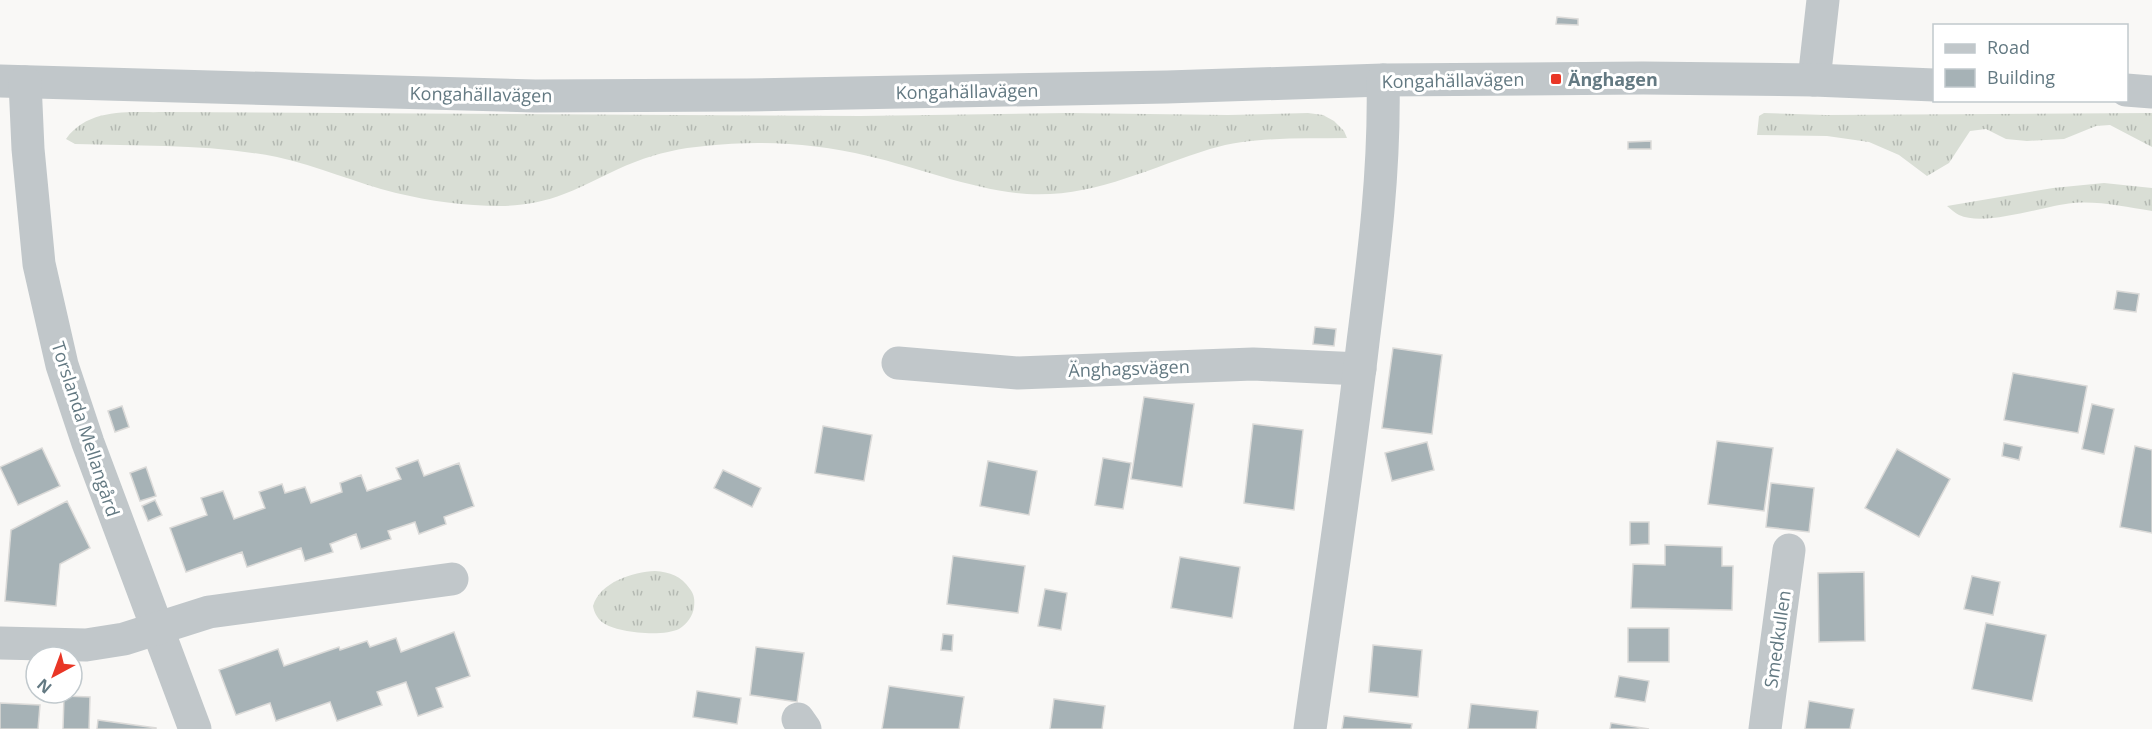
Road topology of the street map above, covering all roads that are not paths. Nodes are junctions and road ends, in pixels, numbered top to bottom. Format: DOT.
graph roads {
  1 [pos="1823,0"];
  2 [pos="1383,80"];
  3 [pos="1814,80"];
  4 [pos="13,81"];
  5 [pos="1933,85"];
  6 [pos="2128,90"];
  7 [pos="2152,92"];
  8 [pos="898,363"];
  9 [pos="1360,369"];
  10 [pos="1789,550"];
  11 [pos="452,579"];
  12 [pos="156,628"];
  13 [pos="0,643"];
  14 [pos="195,729"];
  15 [pos="1310,729"];
  16 [pos="1765,729"];
  1 -- 3 [label="street"];
  2 -- 3 [label="street, Kongahällavägen"];
  2 -- 4 [label="street, Kongahällavägen"];
  2 -- 9 [label="street"];
  3 -- 5 [label="street, Kongahällavägen"];
  4 -- 12 [label="street, Torslanda Mellangård"];
  6 -- 7 [label="street"];
  8 -- 9 [label="street, Änghagsvägen"];
  9 -- 15 [label="street"];
  10 -- 16 [label="street, Smedkullen"];
  11 -- 12 [label="street"];
  12 -- 13 [label="street"];
  12 -- 14 [label="street, Torslanda Mellangård"];
}
